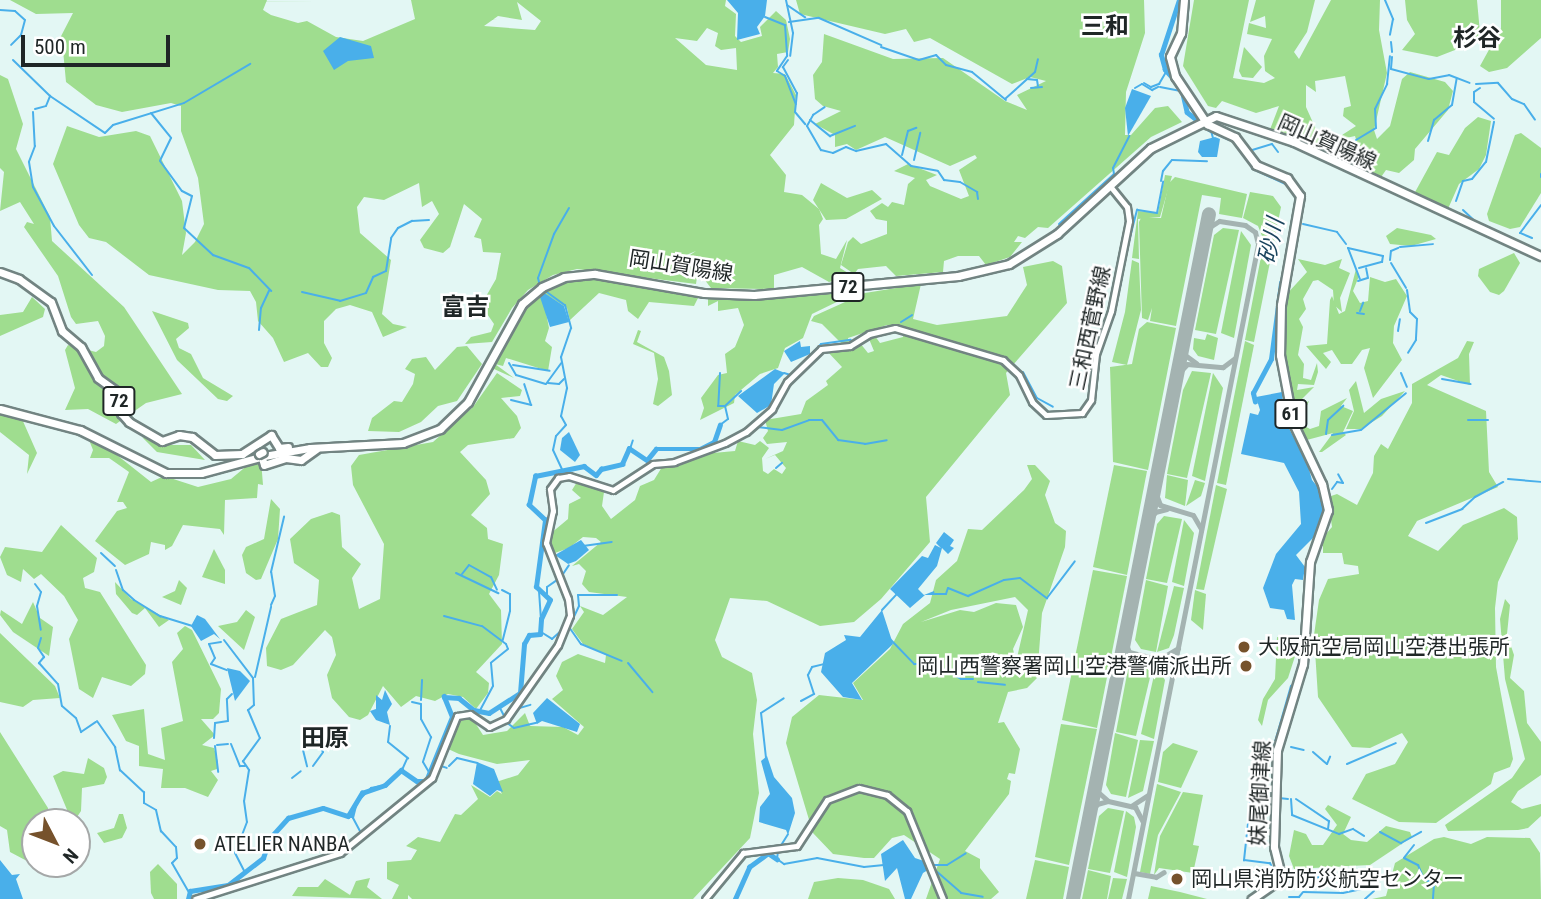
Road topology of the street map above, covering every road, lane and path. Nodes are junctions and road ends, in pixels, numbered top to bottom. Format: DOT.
graph roads {
  1 [pos="1184,0"];
  2 [pos="1203,120"];
  3 [pos="1110,186"];
  4 [pos="1541,256"];
  5 [pos="0,272"];
  6 [pos="530,294"];
  7 [pos="0,407"];
  8 [pos="299,446"];
  9 [pos="334,446"];
  10 [pos="278,452"];
  11 [pos="260,454"];
  12 [pos="305,458"];
  13 [pos="1255,896"];
  14 [pos="942,897"];
  15 [pos="195,899"];
  16 [pos="705,899"];
  1 -- 2 [label="main road, 妹尾御津線 / 61"];
  2 -- 3 [label="main road, 岡山賀陽線 / 72"];
  2 -- 4 [label="main road, 岡山賀陽線 / 72"];
  2 -- 13 [label="main road, 妹尾御津線 / 61"];
  3 -- 6 [label="main road, 岡山賀陽線 / 72"];
  3 -- 15 [label="main road, 三和西菅野線"];
  5 -- 11 [label="main road, 岡山賀陽線 / 72"];
  6 -- 8 [label="main road, 岡山賀陽線 / 72"];
  6 -- 9 [label="main road, 岡山賀陽線 / 72"];
  7 -- 11 [label="main road, 岡山賀陽線 / 72"];
  8 -- 11 [label="main road, 岡山賀陽線 / 72"];
  8 -- 11 [label="main road, 岡山賀陽線 / 72"];
  9 -- 10 [label="main road, 岡山賀陽線 / 72"];
  9 -- 12 [label="main road, 岡山賀陽線 / 72"];
  10 -- 11 [label="main road, 岡山賀陽線 / 72"];
  10 -- 12 [label="main road, 岡山賀陽線 / 72"];
  11 -- 12 [label="main road, 岡山賀陽線 / 72"];
  14 -- 16 [label="main road"];
}
